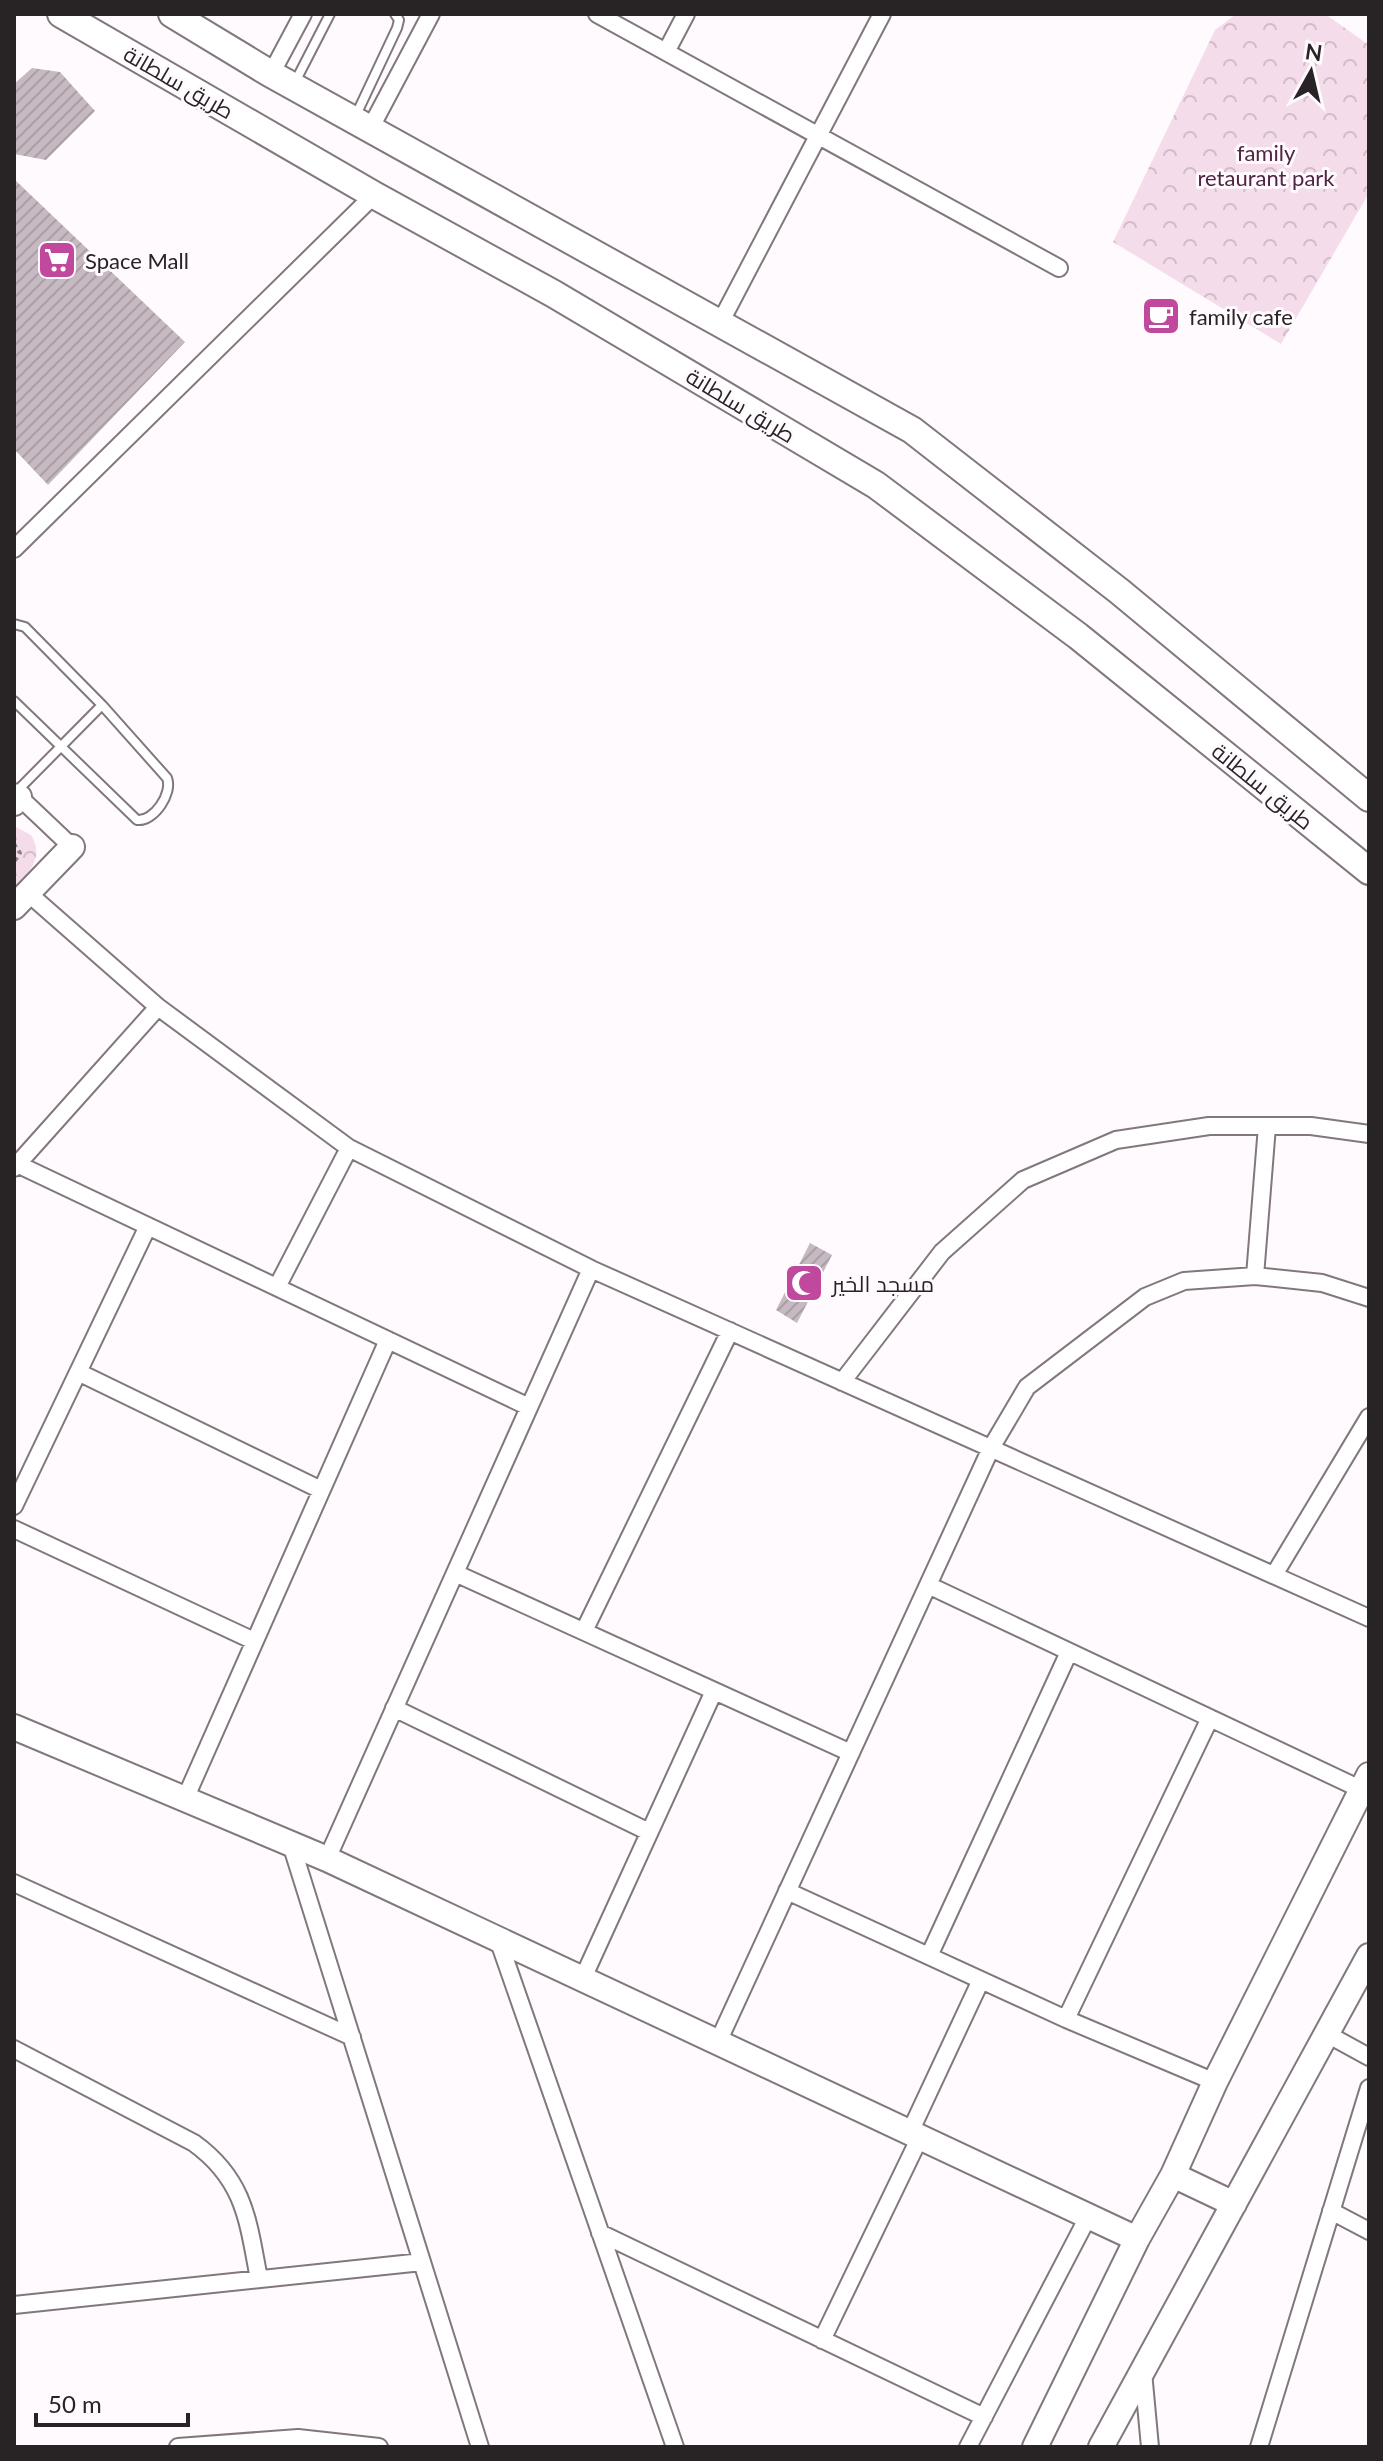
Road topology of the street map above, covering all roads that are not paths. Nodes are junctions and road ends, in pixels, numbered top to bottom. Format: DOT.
graph roads {
  1 [pos="61,14"];
  2 [pos="172,14"];
  3 [pos="303,14"];
  4 [pos="330,14"];
  5 [pos="395,14"];
  6 [pos="431,14"];
  7 [pos="597,14"];
  8 [pos="686,14"];
  9 [pos="882,14"];
  10 [pos="666,52"];
  11 [pos="282,80"];
  12 [pos="362,124"];
  13 [pos="819,135"];
  14 [pos="374,195"];
  15 [pos="1059,268"];
  16 [pos="720,323"];
  17 [pos="14,549"];
  18 [pos="14,624"];
  19 [pos="14,701"];
  20 [pos="102,705"];
  21 [pos="60,748"];
  22 [pos="16,796"];
  23 [pos="1369,798"];
  24 [pos="72,847"];
  25 [pos="1369,871"];
  26 [pos="21,900"];
  27 [pos="158,1007"];
  28 [pos="1267,1126"];
  29 [pos="1369,1134"];
  30 [pos="349,1148"];
  31 [pos="16,1166"];
  32 [pos="148,1226"];
  33 [pos="591,1269"];
  34 [pos="1255,1276"];
  35 [pos="277,1287"];
  36 [pos="1369,1298"];
  37 [pos="730,1331"];
  38 [pos="388,1340"];
  39 [pos="78,1372"];
  40 [pos="842,1382"];
  41 [pos="529,1407"];
  42 [pos="1369,1417"];
  43 [pos="991,1448"];
  44 [pos="321,1490"];
  45 [pos="14,1506"];
  46 [pos="14,1529"];
  47 [pos="455,1573"];
  48 [pos="1274,1575"];
  49 [pos="928,1585"];
  50 [pos="1369,1618"];
  51 [pos="584,1631"];
  52 [pos="254,1641"];
  53 [pos="1069,1652"];
  54 [pos="714,1691"];
  55 [pos="394,1708"];
  56 [pos="1210,1718"];
  57 [pos="14,1727"];
  58 [pos="851,1753"];
  59 [pos="1364,1783"];
  60 [pos="185,1799"];
  61 [pos="649,1832"];
  62 [pos="291,1844"];
  63 [pos="327,1859"];
  64 [pos="14,1883"];
  65 [pos="787,1891"];
  66 [pos="498,1939"];
  67 [pos="929,1956"];
  68 [pos="1369,1956"];
  69 [pos="583,1978"];
  70 [pos="981,1980"];
  71 [pos="1066,2019"];
  72 [pos="1327,2034"];
  73 [pos="352,2037"];
  74 [pos="718,2042"];
  75 [pos="16,2053"];
  76 [pos="1369,2057"];
  77 [pos="1215,2082"];
  78 [pos="1369,2088"];
  79 [pos="915,2134"];
  80 [pos="1173,2175"];
  81 [pos="1234,2204"];
  82 [pos="1331,2211"];
  83 [pos="1089,2215"];
  84 [pos="1369,2231"];
  85 [pos="600,2233"];
  86 [pos="1137,2239"];
  87 [pos="422,2262"];
  88 [pos="259,2279"];
  89 [pos="14,2305"];
  90 [pos="822,2340"];
  91 [pos="1143,2370"];
  92 [pos="984,2417"];
  93 [pos="343,2445"];
  94 [pos="178,2447"];
  95 [pos="379,2447"];
  96 [pos="480,2447"];
  97 [pos="675,2447"];
  98 [pos="968,2447"];
  99 [pos="1035,2447"];
  100 [pos="1101,2447"];
  101 [pos="1150,2447"];
  102 [pos="1259,2447"];
  1 -- 14 [label="main road, طريق سلطانة"];
  2 -- 11 [label="main road"];
  3 -- 11 [label="street"];
  4 -- 11 [label="lane"];
  5 -- 12 [label="lane"];
  6 -- 12 [label="street"];
  7 -- 10 [label="street"];
  8 -- 10 [label="street"];
  9 -- 13 [label="street"];
  10 -- 13 [label="street"];
  11 -- 12 [label="main road"];
  12 -- 16 [label="main road"];
  13 -- 15 [label="street"];
  13 -- 16 [label="street"];
  14 -- 17 [label="street"];
  14 -- 25 [label="main road, طريق سلطانة"];
  16 -- 23 [label="main road"];
  18 -- 20 [label="lane"];
  19 -- 21 [label="lane"];
  20 -- 21 [label="lane"];
  20 -- 21 [label="lane"];
  21 -- 22 [label="lane"];
  22 -- 24 [label="street"];
  24 -- 26 [label="street"];
  26 -- 27 [label="street"];
  27 -- 30 [label="street"];
  27 -- 31 [label="street"];
  28 -- 29 [label="street"];
  28 -- 34 [label="street"];
  28 -- 40 [label="street"];
  30 -- 33 [label="street"];
  30 -- 35 [label="street"];
  31 -- 32 [label="street"];
  32 -- 35 [label="street"];
  32 -- 39 [label="street"];
  33 -- 37 [label="street"];
  33 -- 41 [label="street"];
  34 -- 36 [label="street"];
  34 -- 43 [label="street"];
  35 -- 38 [label="street"];
  37 -- 40 [label="street"];
  37 -- 51 [label="street"];
  38 -- 41 [label="street"];
  38 -- 44 [label="street"];
  39 -- 44 [label="street"];
  39 -- 45 [label="street"];
  40 -- 43 [label="street"];
  41 -- 47 [label="street"];
  42 -- 48 [label="street"];
  43 -- 48 [label="street"];
  43 -- 49 [label="street"];
  44 -- 52 [label="street"];
  46 -- 52 [label="street"];
  47 -- 51 [label="street"];
  47 -- 55 [label="street"];
  48 -- 50 [label="street"];
  49 -- 53 [label="street"];
  49 -- 58 [label="street"];
  51 -- 54 [label="street"];
  52 -- 60 [label="street"];
  53 -- 56 [label="street"];
  53 -- 67 [label="street"];
  54 -- 58 [label="street"];
  54 -- 61 [label="street"];
  55 -- 61 [label="street"];
  55 -- 63 [label="street"];
  56 -- 59 [label="street"];
  56 -- 71 [label="street"];
  57 -- 60 [label="street"];
  58 -- 65 [label="street"];
  59 -- 77 [label="street"];
  60 -- 62 [label="street"];
  61 -- 69 [label="street"];
  62 -- 63 [label="street"];
  62 -- 73 [label="street"];
  63 -- 66 [label="street"];
  64 -- 73 [label="street"];
  65 -- 67 [label="street"];
  65 -- 74 [label="street"];
  66 -- 69 [label="street"];
  66 -- 85 [label="street"];
  67 -- 70 [label="street"];
  68 -- 72 [label="street"];
  69 -- 74 [label="street"];
  70 -- 71 [label="street"];
  70 -- 79 [label="street"];
  71 -- 77 [label="street"];
  72 -- 76 [label="street"];
  72 -- 81 [label="street"];
  73 -- 87 [label="street"];
  74 -- 79 [label="street"];
  75 -- 88 [label="street"];
  77 -- 80 [label="street"];
  78 -- 82 [label="street"];
  79 -- 83 [label="street"];
  79 -- 90 [label="street"];
  80 -- 81 [label="street"];
  80 -- 86 [label="street"];
  81 -- 91 [label="street"];
  82 -- 84 [label="street"];
  82 -- 102 [label="street"];
  83 -- 86 [label="street"];
  83 -- 92 [label="street"];
  85 -- 90 [label="street"];
  85 -- 97 [label="street"];
  86 -- 99 [label="street"];
  87 -- 88 [label="street"];
  87 -- 96 [label="street"];
  88 -- 89 [label="street"];
  90 -- 92 [label="street"];
  91 -- 100 [label="street"];
  91 -- 101 [label="street"];
  92 -- 98 [label="street"];
  93 -- 94 [label="street"];
  93 -- 95 [label="street"];
}
